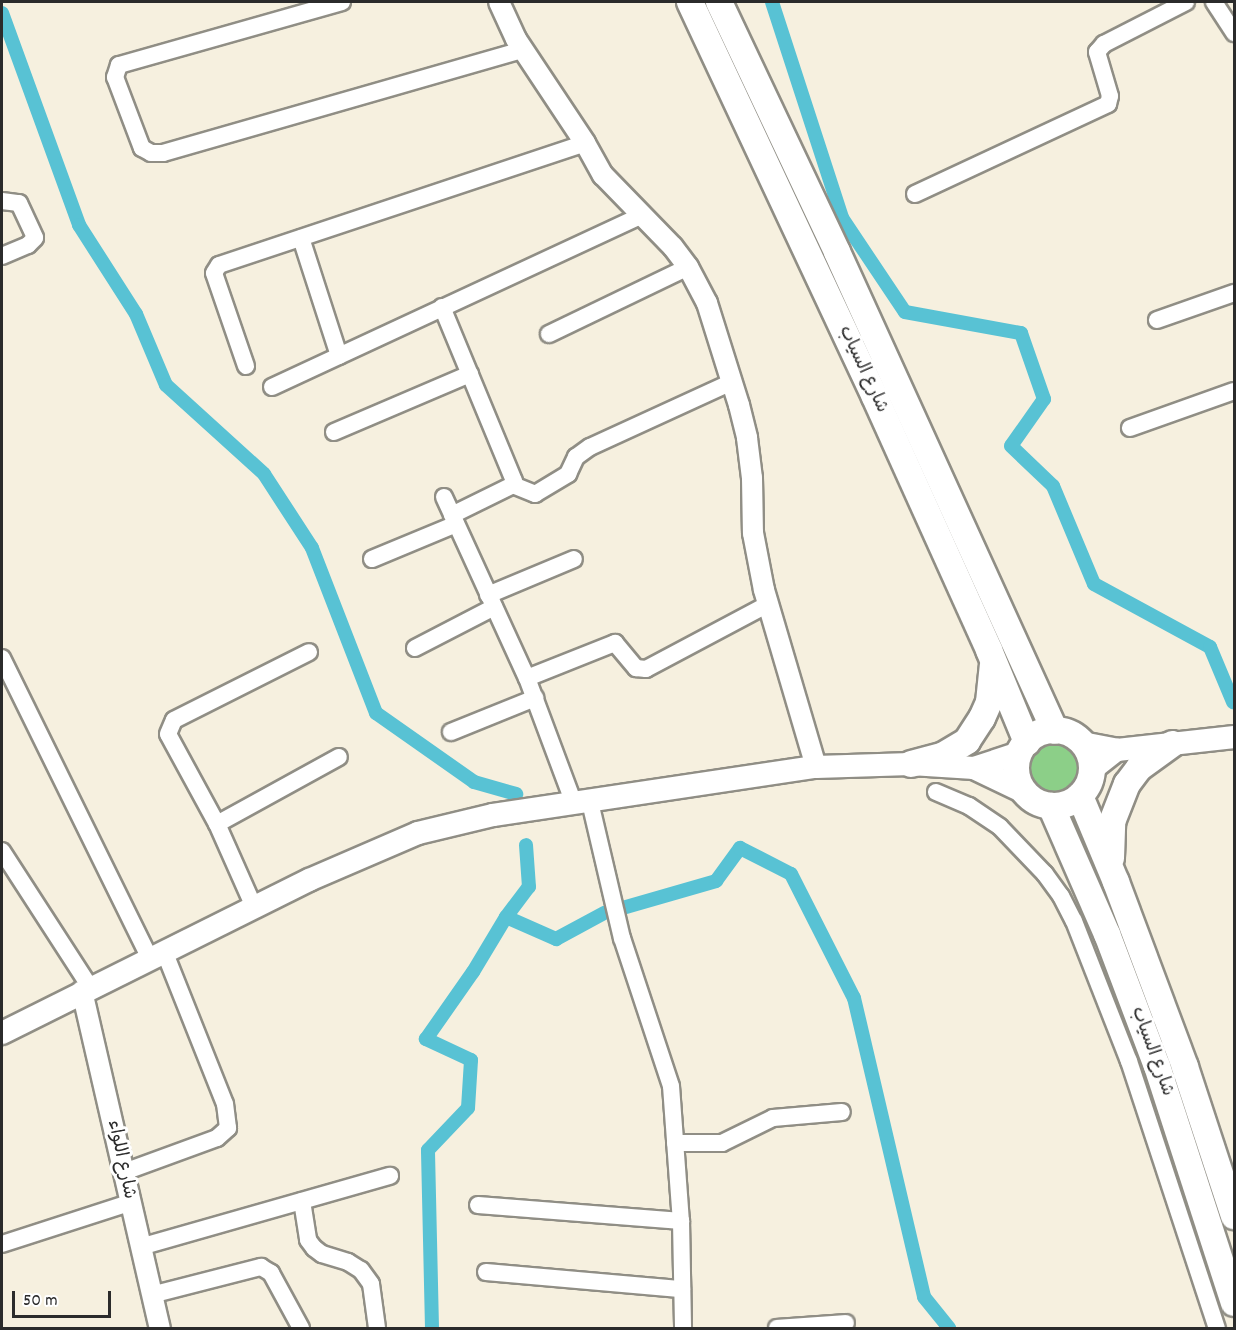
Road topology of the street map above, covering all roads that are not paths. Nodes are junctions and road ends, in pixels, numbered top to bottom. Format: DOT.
graph roads {
  1 [pos="342,2"];
  2 [pos="499,2"];
  3 [pos="690,2"];
  4 [pos="719,2"];
  5 [pos="1186,2"];
  6 [pos="1214,2"];
  7 [pos="1234,33"];
  8 [pos="524,50"];
  9 [pos="585,142"];
  10 [pos="915,194"];
  11 [pos="2,201"];
  12 [pos="643,215"];
  13 [pos="301,238"];
  14 [pos="2,256"];
  15 [pos="688,267"];
  16 [pos="1234,294"];
  17 [pos="442,308"];
  18 [pos="1157,320"];
  19 [pos="549,334"];
  20 [pos="339,356"];
  21 [pos="246,366"];
  22 [pos="470,374"];
  23 [pos="732,382"];
  24 [pos="272,387"];
  25 [pos="1234,391"];
  26 [pos="1130,428"];
  27 [pos="334,432"];
  28 [pos="513,485"];
  29 [pos="444,497"];
  30 [pos="454,520"];
  31 [pos="574,559"];
  32 [pos="372,560"];
  33 [pos="491,601"];
  34 [pos="768,604"];
  35 [pos="415,648"];
  36 [pos="309,652"];
  37 [pos="2,658"];
  38 [pos="992,660"];
  39 [pos="527,678"];
  40 [pos="535,698"];
  41 [pos="1055,731"];
  42 [pos="451,732"];
  43 [pos="1234,737"];
  44 [pos="1082,743"];
  45 [pos="1172,744"];
  46 [pos="1023,747"];
  47 [pos="1117,750"];
  48 [pos="339,757"];
  49 [pos="911,764"];
  50 [pos="816,767"];
  51 [pos="974,768"];
  52 [pos="1091,770"];
  53 [pos="936,792"];
  54 [pos="1024,792"];
  55 [pos="1080,796"];
  56 [pos="582,803"];
  57 [pos="1051,806"];
  58 [pos="217,824"];
  59 [pos="2,851"];
  60 [pos="1116,882"];
  61 [pos="254,907"];
  62 [pos="157,954"];
  63 [pos="86,989"];
  64 [pos="3,1028"];
  65 [pos="842,1112"];
  66 [pos="675,1143"];
  67 [pos="124,1172"];
  68 [pos="390,1176"];
  69 [pos="302,1201"];
  70 [pos="129,1203"];
  71 [pos="478,1205"];
  72 [pos="1234,1216"];
  73 [pos="681,1221"];
  74 [pos="2,1244"];
  75 [pos="140,1247"];
  76 [pos="486,1272"];
  77 [pos="682,1288"];
  78 [pos="151,1295"];
  79 [pos="1234,1303"];
  80 [pos="846,1323"];
  81 [pos="160,1329"];
  82 [pos="301,1329"];
  83 [pos="377,1329"];
  84 [pos="683,1329"];
  85 [pos="777,1329"];
  86 [pos="1218,1329"];
  1 -- 8 [label="street"];
  2 -- 8 [label="street"];
  3 -- 38 [label="main road, شارع السياب"];
  4 -- 41 [label="main road, شارع السياب"];
  5 -- 10 [label="street"];
  6 -- 7 [label="street"];
  8 -- 9 [label="street"];
  9 -- 12 [label="street"];
  9 -- 13 [label="street"];
  11 -- 14 [label="street"];
  12 -- 15 [label="street"];
  12 -- 17 [label="street"];
  13 -- 20 [label="street"];
  13 -- 21 [label="street"];
  15 -- 19 [label="street"];
  15 -- 23 [label="street"];
  16 -- 18 [label="street"];
  17 -- 20 [label="street"];
  17 -- 22 [label="street"];
  20 -- 24 [label="street"];
  22 -- 27 [label="street"];
  22 -- 28 [label="street"];
  23 -- 28 [label="street"];
  23 -- 34 [label="street"];
  25 -- 26 [label="street"];
  28 -- 30 [label="street"];
  29 -- 30 [label="street"];
  30 -- 32 [label="street"];
  30 -- 33 [label="street"];
  31 -- 33 [label="street"];
  33 -- 35 [label="street"];
  33 -- 39 [label="street"];
  34 -- 39 [label="street"];
  34 -- 50 [label="street"];
  36 -- 58 [label="street"];
  37 -- 62 [label="street"];
  38 -- 46 [label="main road, شارع السياب"];
  38 -- 49 [label="main road"];
  39 -- 40 [label="street"];
  40 -- 42 [label="street"];
  40 -- 56 [label="street"];
  41 -- 44 [label="main road"];
  41 -- 46 [label="main road"];
  43 -- 45 [label="main road"];
  44 -- 47 [label="main road"];
  44 -- 52 [label="main road"];
  45 -- 47 [label="main road"];
  45 -- 60 [label="main road"];
  46 -- 51 [label="main road"];
  46 -- 54 [label="main road"];
  47 -- 52 [label="main road"];
  48 -- 58 [label="street"];
  49 -- 50 [label="main road"];
  49 -- 51 [label="main road"];
  50 -- 56 [label="main road"];
  51 -- 54 [label="main road"];
  52 -- 55 [label="main road"];
  53 -- 86 [label="street"];
  54 -- 57 [label="main road"];
  55 -- 57 [label="main road"];
  55 -- 60 [label="main road, شارع السياب"];
  56 -- 61 [label="main road"];
  56 -- 66 [label="street"];
  57 -- 79 [label="main road, شارع السياب"];
  58 -- 61 [label="street"];
  59 -- 63 [label="street"];
  60 -- 72 [label="main road, شارع السياب"];
  61 -- 62 [label="main road"];
  62 -- 63 [label="main road"];
  62 -- 67 [label="street"];
  63 -- 64 [label="main road"];
  63 -- 67 [label="street, شارع اللواء"];
  65 -- 66 [label="street"];
  66 -- 73 [label="street"];
  67 -- 70 [label="street, شارع اللواء"];
  68 -- 69 [label="street"];
  69 -- 75 [label="street"];
  69 -- 83 [label="street"];
  70 -- 74 [label="street"];
  70 -- 75 [label="street, شارع اللواء"];
  71 -- 73 [label="street"];
  73 -- 77 [label="street"];
  75 -- 78 [label="street, شارع اللواء"];
  76 -- 77 [label="street"];
  77 -- 84 [label="street"];
  78 -- 81 [label="street, شارع اللواء"];
  78 -- 82 [label="street"];
  80 -- 85 [label="street"];
}
